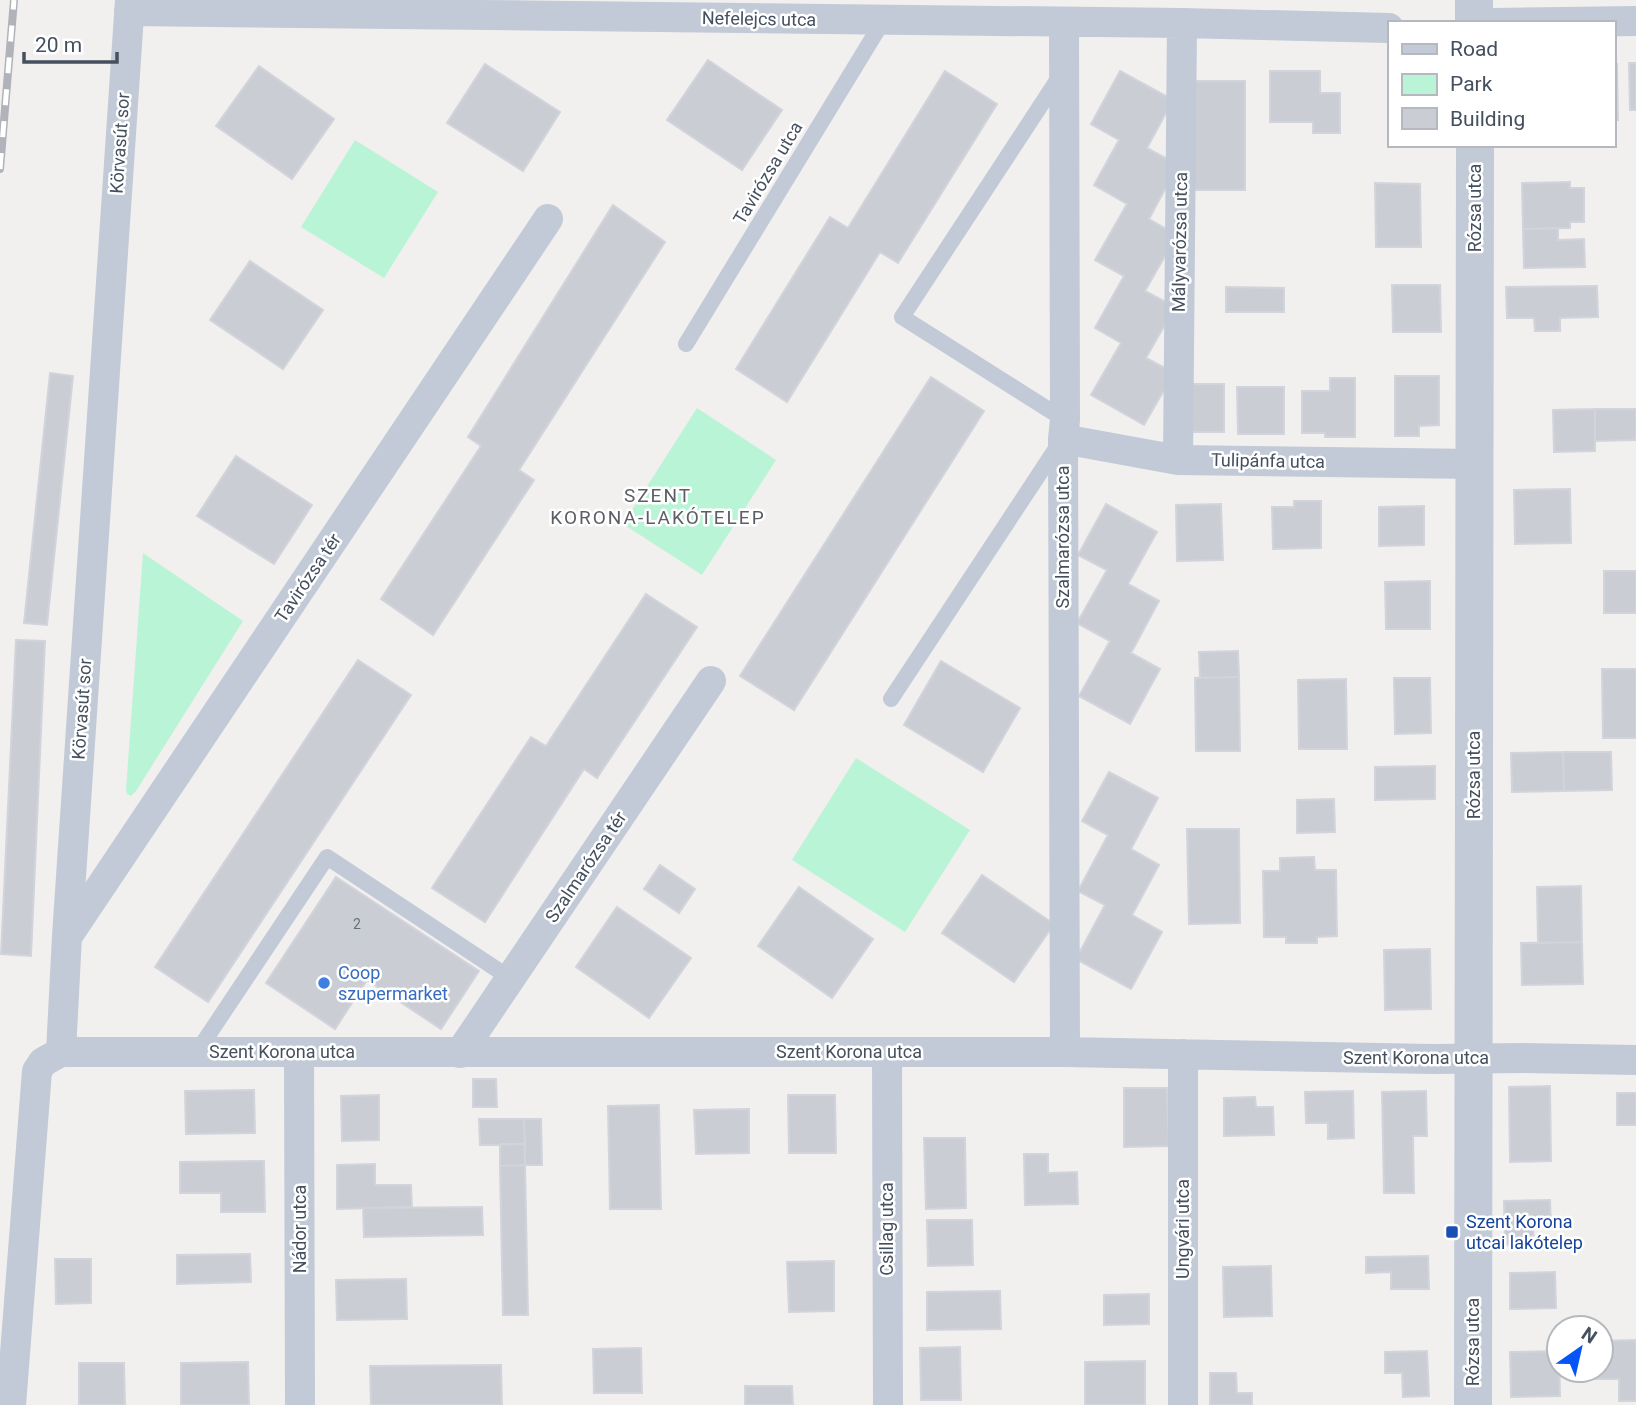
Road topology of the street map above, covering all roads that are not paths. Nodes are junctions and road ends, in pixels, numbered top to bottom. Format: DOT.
graph roads {
  1 [pos="1474,0"];
  2 [pos="129,6"];
  3 [pos="883,21"];
  4 [pos="1474,21"];
  5 [pos="1510,21"];
  6 [pos="1615,21"];
  7 [pos="1615,21"];
  8 [pos="1636,21"];
  9 [pos="1064,22"];
  10 [pos="1182,23"];
  11 [pos="1388,28"];
  12 [pos="1065,68"];
  13 [pos="1475,147"];
  14 [pos="548,219"];
  15 [pos="686,344"];
  16 [pos="1064,429"];
  17 [pos="1178,460"];
  18 [pos="1475,464"];
  19 [pos="711,681"];
  20 [pos="891,699"];
  21 [pos="67,936"];
  22 [pos="510,978"];
  23 [pos="61,1052"];
  24 [pos="197,1052"];
  25 [pos="887,1052"];
  26 [pos="1065,1052"];
  27 [pos="299,1053"];
  28 [pos="460,1053"];
  29 [pos="1183,1054"];
  30 [pos="1475,1058"];
  31 [pos="1636,1060"];
  32 [pos="11,1405"];
  33 [pos="300,1405"];
  34 [pos="888,1405"];
  35 [pos="1184,1405"];
  36 [pos="1473,1405"];
  1 -- 4 [label="street"];
  2 -- 3 [label="street, Nefelejcs utca"];
  2 -- 21 [label="street, Körvasút sor"];
  3 -- 9 [label="street, Nefelejcs utca"];
  3 -- 15 [label="lane, Tavirózsa utca"];
  5 -- 6 [label="street"];
  7 -- 8 [label="street"];
  9 -- 10 [label="street, Nefelejcs utca"];
  9 -- 12 [label="street, Szalmarózsa utca"];
  10 -- 11 [label="street, Nefelejcs utca"];
  10 -- 17 [label="street, Mályvarózsa utca"];
  12 -- 16 [label="street, Szalmarózsa utca"];
  12 -- 16 [label="lane"];
  13 -- 18 [label="street, Rózsa utca"];
  14 -- 21 [label="street, Tavirózsa tér"];
  16 -- 17 [label="street, Tulipánfa utca"];
  16 -- 20 [label="lane"];
  16 -- 26 [label="street, Szalmarózsa utca"];
  17 -- 18 [label="street, Tulipánfa utca"];
  18 -- 30 [label="street, Rózsa utca"];
  19 -- 22 [label="street, Szalmarózsa tér"];
  21 -- 23 [label="street, Körvasút sor"];
  22 -- 24 [label="lane"];
  22 -- 28 [label="street, Szalmarózsa tér"];
  23 -- 24 [label="street, Szent Korona utca"];
  23 -- 32 [label="street"];
  24 -- 27 [label="street, Szent Korona utca"];
  25 -- 26 [label="street, Szent Korona utca"];
  25 -- 28 [label="street, Szent Korona utca"];
  25 -- 34 [label="street, Csillag utca"];
  26 -- 29 [label="street, Szent Korona utca"];
  27 -- 28 [label="street, Szent Korona utca"];
  27 -- 33 [label="street, Nádor utca"];
  29 -- 30 [label="street, Szent Korona utca"];
  29 -- 35 [label="street, Ungvári utca"];
  30 -- 31 [label="street, Szent Korona utca"];
  30 -- 36 [label="street, Rózsa utca"];
}
